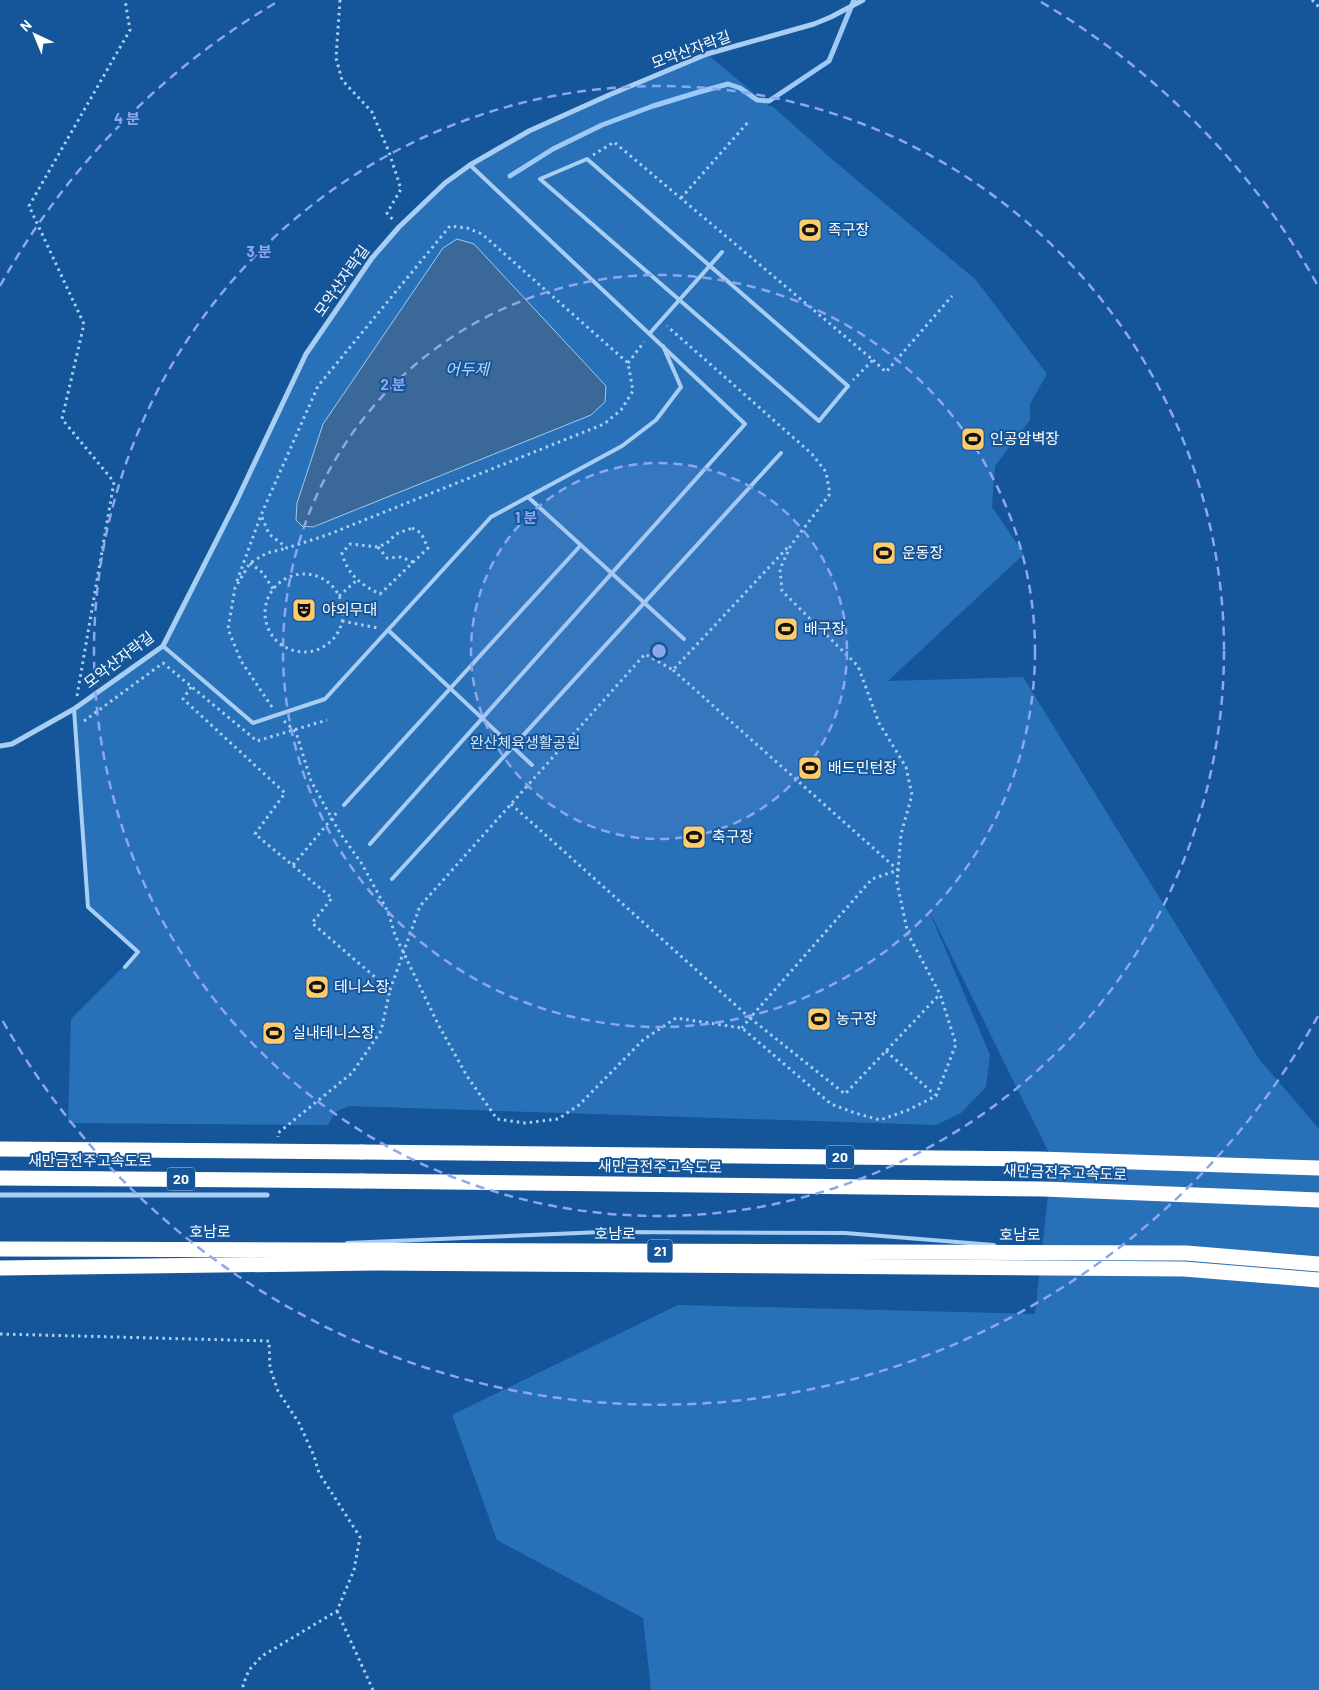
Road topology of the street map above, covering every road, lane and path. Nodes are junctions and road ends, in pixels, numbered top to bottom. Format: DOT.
graph roads {
  1 [pos="125,0"];
  2 [pos="340,0"];
  3 [pos="863,0"];
  4 [pos="1312,0"];
  5 [pos="1319,7"];
  6 [pos="750,120"];
  7 [pos="587,159"];
  8 [pos="470,165"];
  9 [pos="681,198"];
  10 [pos="399,226"];
  11 [pos="722,252"];
  12 [pos="709,265"];
  13 [pos="952,296"];
  14 [pos="679,300"];
  15 [pos="661,320"];
  16 [pos="650,333"];
  17 [pos="662,344"];
  18 [pos="873,360"];
  19 [pos="628,363"];
  20 [pos="848,386"];
  21 [pos="781,453"];
  22 [pos="528,497"];
  23 [pos="261,515"];
  24 [pos="791,544"];
  25 [pos="580,545"];
  26 [pos="378,547"];
  27 [pos="288,548"];
  28 [pos="412,562"];
  29 [pos="250,563"];
  30 [pos="612,573"];
  31 [pos="357,580"];
  32 [pos="235,588"];
  33 [pos="273,589"];
  34 [pos="339,596"];
  35 [pos="644,603"];
  36 [pos="342,621"];
  37 [pos="388,630"];
  38 [pos="684,639"];
  39 [pos="163,646"];
  40 [pos="673,670"];
  41 [pos="191,686"];
  42 [pos="450,688"];
  43 [pos="74,709"];
  44 [pos="277,715"];
  45 [pos="482,718"];
  46 [pos="327,720"];
  47 [pos="76,727"];
  48 [pos="0,746"];
  49 [pos="512,747"];
  50 [pos="532,765"];
  51 [pos="511,804"];
  52 [pos="344,805"];
  53 [pos="370,844"];
  54 [pos="293,865"];
  55 [pos="898,870"];
  56 [pos="392,879"];
  57 [pos="403,952"];
  58 [pos="125,967"];
  59 [pos="390,990"];
  60 [pos="940,994"];
  61 [pos="750,1018"];
  62 [pos="742,1028"];
  63 [pos="886,1051"];
  64 [pos="936,1096"];
  65 [pos="277,1142"];
  66 [pos="0,1149"];
  67 [pos="1319,1168"];
  68 [pos="0,1178"];
  69 [pos="0,1195"];
  70 [pos="267,1195"];
  71 [pos="1319,1200"];
  72 [pos="344,1243"];
  73 [pos="304,1245"];
  74 [pos="1002,1246"];
  75 [pos="1012,1247"];
  76 [pos="0,1248"];
  77 [pos="185,1250"];
  78 [pos="1081,1253"];
  79 [pos="1319,1264"];
  80 [pos="0,1268"];
  81 [pos="1319,1280"];
  82 [pos="0,1334"];
  83 [pos="337,1611"];
  84 [pos="244,1690"];
  85 [pos="373,1690"];
  1 -- 43 [label="path"];
  2 -- 10 [label="path"];
  3 -- 8 [label="street, 모악산자락길"];
  4 -- 5 [label="path"];
  6 -- 9 [label="path"];
  7 -- 9 [label="path"];
  7 -- 12 [label="lane"];
  7 -- 14 [label="lane"];
  8 -- 10 [label="street, 모악산자락길"];
  8 -- 16 [label="lane"];
  9 -- 18 [label="path"];
  10 -- 39 [label="street, 모악산자락길"];
  11 -- 12 [label="lane"];
  12 -- 14 [label="lane"];
  12 -- 20 [label="lane"];
  13 -- 18 [label="path"];
  14 -- 15 [label="lane"];
  14 -- 20 [label="lane"];
  15 -- 16 [label="lane"];
  15 -- 24 [label="path"];
  16 -- 17 [label="lane"];
  16 -- 19 [label="path"];
  17 -- 22 [label="lane"];
  17 -- 30 [label="lane"];
  18 -- 20 [label="path"];
  19 -- 23 [label="path"];
  19 -- 27 [label="path"];
  21 -- 35 [label="lane"];
  22 -- 25 [label="lane"];
  22 -- 37 [label="lane"];
  23 -- 27 [label="path"];
  23 -- 32 [label="path"];
  24 -- 40 [label="path"];
  24 -- 55 [label="path"];
  25 -- 30 [label="lane"];
  25 -- 42 [label="lane"];
  26 -- 28 [label="path"];
  26 -- 28 [label="path"];
  26 -- 31 [label="path"];
  27 -- 29 [label="path"];
  28 -- 31 [label="path"];
  29 -- 32 [label="path"];
  29 -- 33 [label="path"];
  30 -- 35 [label="lane"];
  30 -- 45 [label="lane"];
  31 -- 34 [label="path"];
  32 -- 44 [label="path"];
  33 -- 34 [label="path"];
  33 -- 36 [label="path"];
  34 -- 36 [label="path"];
  35 -- 38 [label="lane"];
  35 -- 49 [label="lane"];
  36 -- 37 [label="path"];
  37 -- 42 [label="lane"];
  37 -- 44 [label="lane"];
  39 -- 43 [label="street, 모악산자락길"];
  39 -- 44 [label="lane"];
  40 -- 51 [label="path"];
  40 -- 55 [label="path"];
  41 -- 46 [label="path"];
  41 -- 47 [label="path"];
  41 -- 54 [label="path"];
  42 -- 45 [label="lane"];
  42 -- 52 [label="lane"];
  43 -- 47 [label="lane"];
  43 -- 48 [label="street, 모악산자락길"];
  44 -- 57 [label="path"];
  45 -- 49 [label="lane"];
  45 -- 53 [label="lane"];
  47 -- 58 [label="lane"];
  49 -- 50 [label="lane"];
  49 -- 56 [label="lane"];
  51 -- 57 [label="path"];
  51 -- 61 [label="path"];
  52 -- 54 [label="path"];
  54 -- 59 [label="path"];
  55 -- 60 [label="path"];
  55 -- 61 [label="path"];
  57 -- 59 [label="path"];
  57 -- 62 [label="path"];
  59 -- 65 [label="path"];
  60 -- 63 [label="path"];
  60 -- 64 [label="path"];
  61 -- 62 [label="path"];
  61 -- 63 [label="path"];
  62 -- 64 [label="path"];
  63 -- 64 [label="path"];
  66 -- 67 [label="highway, 새만금전주고속도로 / 20, bridge"];
  68 -- 71 [label="highway, 새만금전주고속도로 / 20, bridge"];
  69 -- 70 [label="street"];
  72 -- 74 [label="lane"];
  73 -- 77 [label="lane"];
  75 -- 78 [label="lane"];
  76 -- 77 [label="highway, 호남로 / 21"];
  77 -- 78 [label="highway, 호남로 / 21"];
  78 -- 79 [label="highway, 호남로 / 21"];
  80 -- 81 [label="highway, 호남로 / 21"];
  82 -- 83 [label="path"];
  83 -- 84 [label="path"];
  83 -- 85 [label="path"];
}
